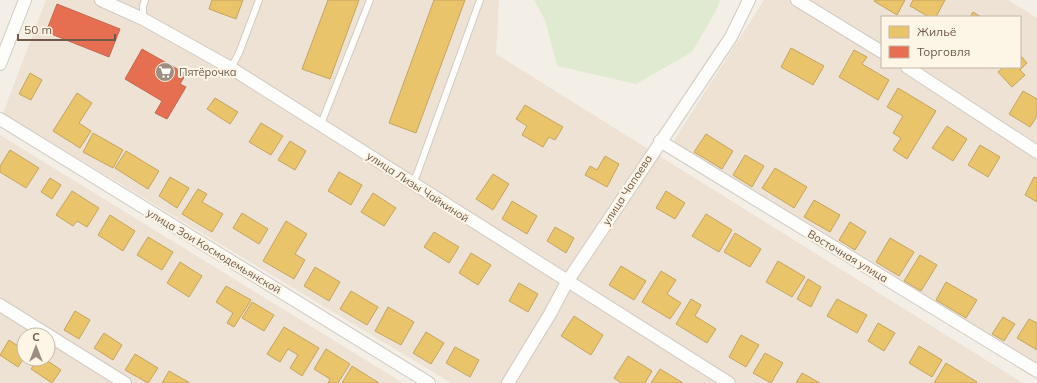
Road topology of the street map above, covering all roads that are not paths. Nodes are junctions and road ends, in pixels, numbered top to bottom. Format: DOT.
graph roads {
  1 [pos="25,0"];
  2 [pos="101,0"];
  3 [pos="145,0"];
  4 [pos="259,0"];
  5 [pos="370,0"];
  6 [pos="480,0"];
  7 [pos="749,0"];
  8 [pos="797,0"];
  9 [pos="143,19"];
  10 [pos="881,51"];
  11 [pos="0,64"];
  12 [pos="231,68"];
  13 [pos="908,68"];
  14 [pos="0,119"];
  15 [pos="321,124"];
  16 [pos="660,141"];
  17 [pos="1037,152"];
  18 [pos="412,183"];
  19 [pos="567,282"];
  20 [pos="0,305"];
  21 [pos="35,327"];
  22 [pos="56,340"];
  23 [pos="1037,371"];
  24 [pos="124,383"];
  25 [pos="429,383"];
  26 [pos="508,383"];
  27 [pos="729,383"];
  1 -- 11 [label="street"];
  2 -- 9 [label="street, улица Лизы Чайкиной"];
  3 -- 9 [label="lane"];
  4 -- 12 [label="lane"];
  5 -- 15 [label="lane"];
  6 -- 18 [label="lane"];
  7 -- 16 [label="street, улица Чапаева"];
  8 -- 10 [label="street"];
  9 -- 12 [label="street, улица Лизы Чайкиной"];
  12 -- 15 [label="street, улица Лизы Чайкиной"];
  13 -- 17 [label="street"];
  14 -- 25 [label="street, улица Зои Космодемьянской"];
  15 -- 18 [label="street, улица Лизы Чайкиной"];
  16 -- 19 [label="street, улица Чапаева"];
  16 -- 23 [label="street, Восточная улица"];
  18 -- 19 [label="street, улица Лизы Чайкиной"];
  19 -- 26 [label="street, улица Чапаева"];
  19 -- 27 [label="street, улица Лизы Чайкиной"];
  20 -- 21 [label="street"];
  22 -- 24 [label="street"];
}
